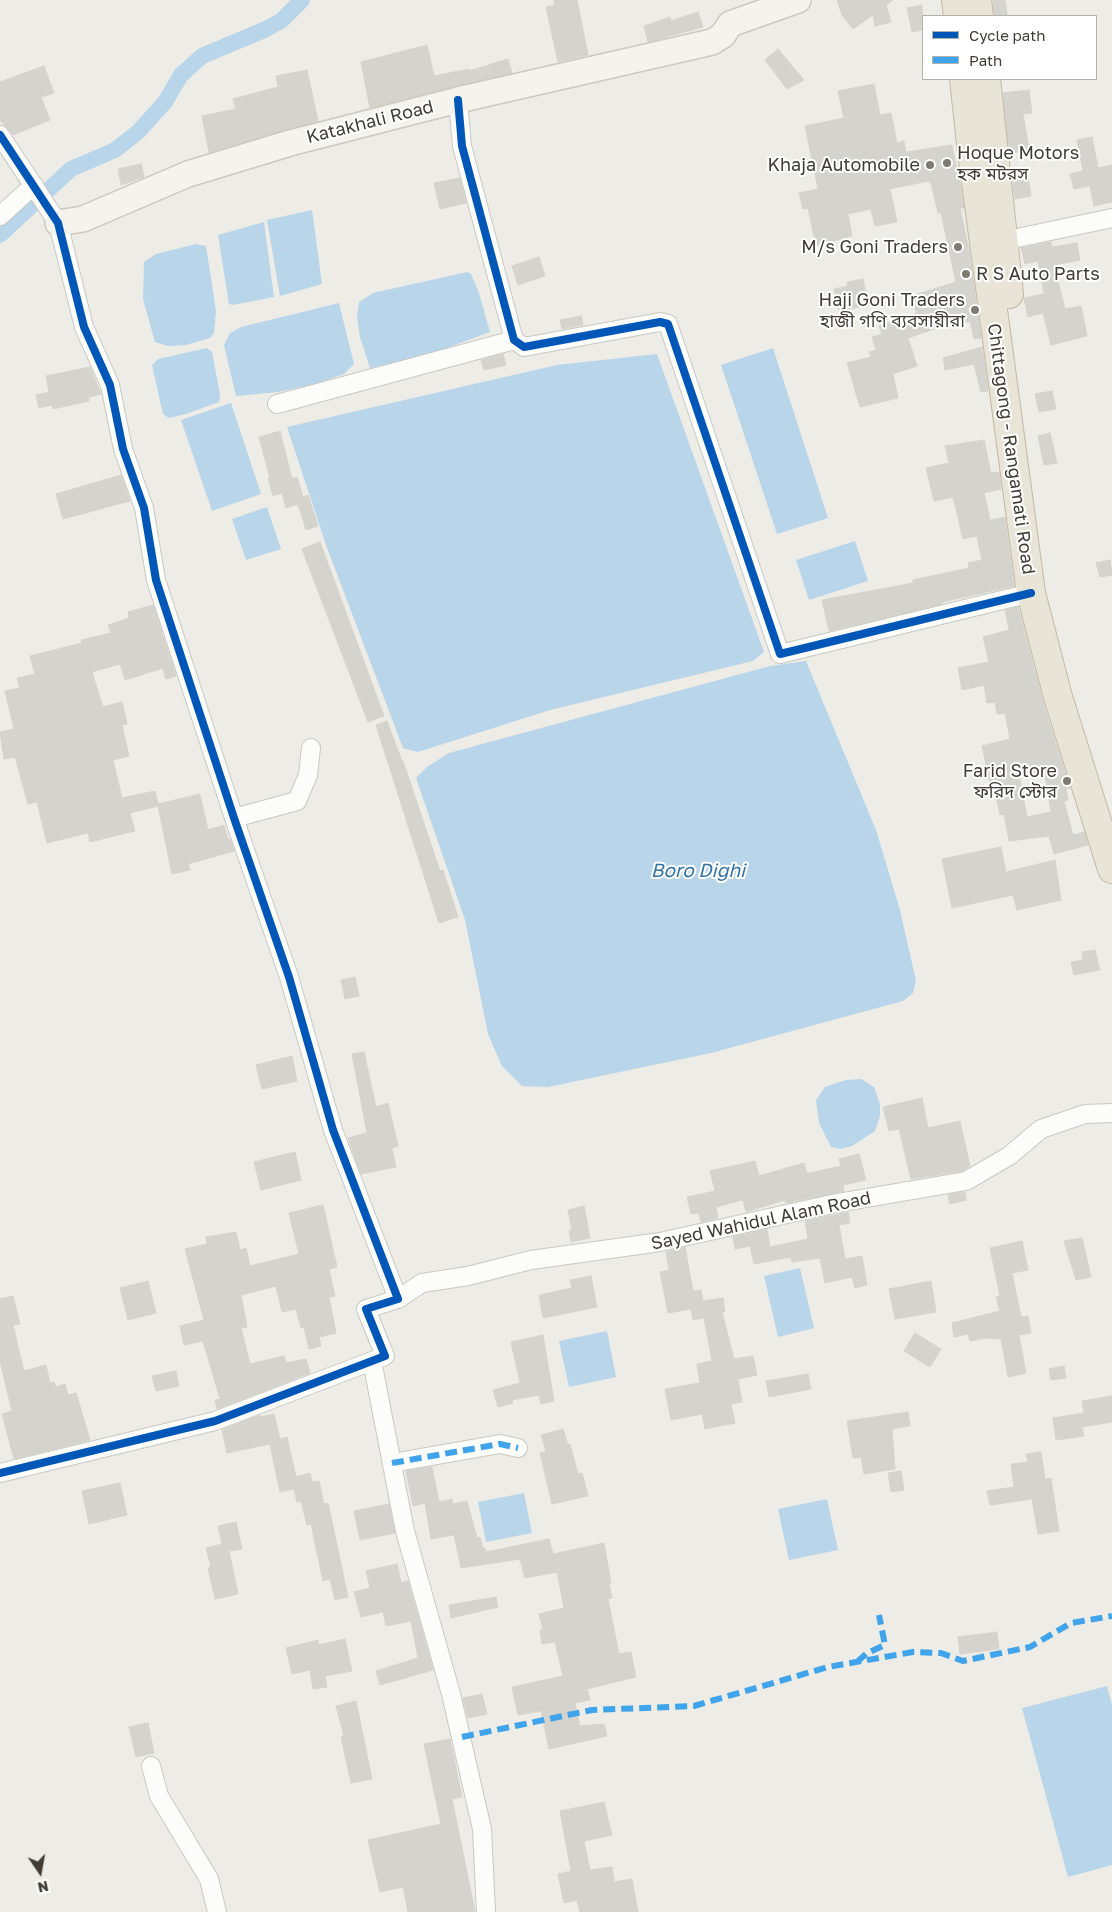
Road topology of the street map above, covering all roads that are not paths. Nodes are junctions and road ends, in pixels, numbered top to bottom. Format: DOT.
graph roads {
  1 [pos="798,0"];
  2 [pos="956,0"];
  3 [pos="977,0"];
  4 [pos="958,15"];
  5 [pos="979,15"];
  6 [pos="964,80"];
  7 [pos="986,80"];
  8 [pos="458,100"];
  9 [pos="0,135"];
  10 [pos="34,185"];
  11 [pos="0,216"];
  12 [pos="1112,218"];
  13 [pos="58,223"];
  14 [pos="1003,241"];
  15 [pos="514,340"];
  16 [pos="277,404"];
  17 [pos="1031,593"];
  18 [pos="311,748"];
  19 [pos="1112,808"];
  20 [pos="234,818"];
  21 [pos="1112,870"];
  22 [pos="1112,1113"];
  23 [pos="398,1299"];
  24 [pos="372,1361"];
  25 [pos="518,1448"];
  26 [pos="392,1463"];
  27 [pos="0,1473"];
  28 [pos="151,1766"];
  29 [pos="217,1912"];
  30 [pos="486,1912"];
  1 -- 8 [label="street, Katakhali Road"];
  2 -- 4 [label="highway"];
  3 -- 5 [label="highway"];
  6 -- 17 [label="highway, Chittagong - Rangamati Road"];
  7 -- 14 [label="highway, Chittagong - Rangamati Road"];
  8 -- 13 [label="street, Katakhali Road"];
  8 -- 15 [label="street"];
  9 -- 10 [label="street"];
  10 -- 11 [label="street"];
  10 -- 13 [label="street"];
  12 -- 14 [label="street"];
  13 -- 20 [label="street"];
  14 -- 19 [label="highway, Chittagong - Rangamati Road"];
  15 -- 16 [label="street"];
  15 -- 17 [label="street"];
  17 -- 21 [label="highway, Chittagong - Rangamati Road"];
  18 -- 20 [label="street"];
  20 -- 23 [label="street"];
  22 -- 23 [label="street, Sayed Wahidul Alam Road"];
  23 -- 24 [label="street, Sayed Wahidul Alam Road"];
  24 -- 26 [label="street"];
  24 -- 27 [label="street"];
  25 -- 26 [label="street"];
  26 -- 30 [label="street"];
  28 -- 29 [label="street"];
}
